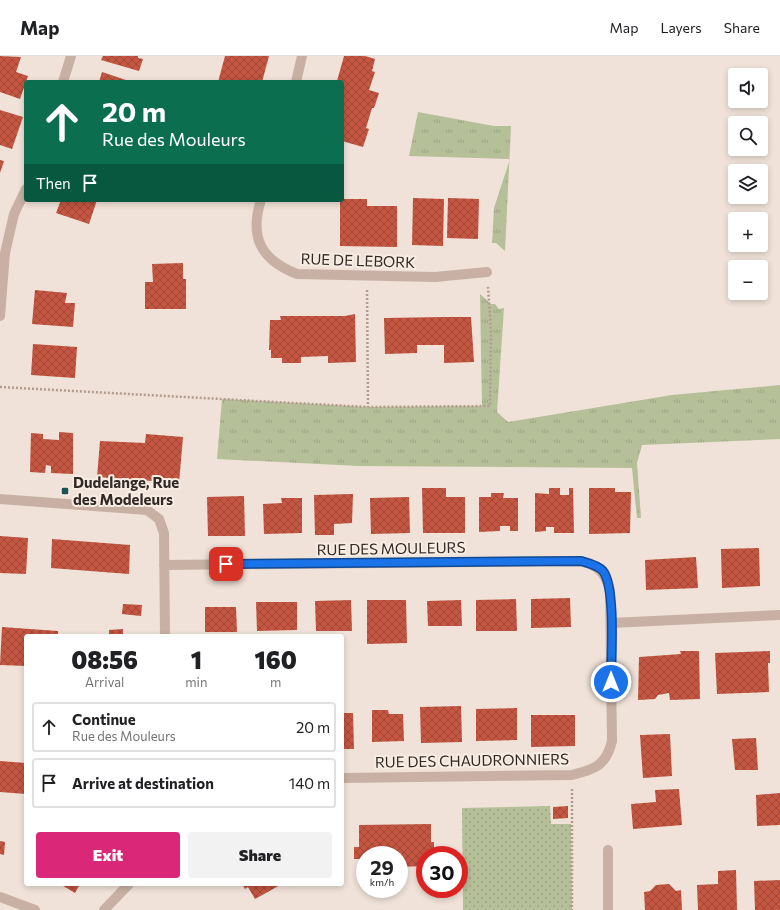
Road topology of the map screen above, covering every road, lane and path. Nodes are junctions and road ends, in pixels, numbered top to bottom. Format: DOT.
graph roads {
  1 [pos="71,56"];
  2 [pos="302,56"];
  3 [pos="64,80"];
  4 [pos="296,80"];
  5 [pos="24,194"];
  6 [pos="260,202"];
  7 [pos="487,272"];
  8 [pos="367,276"];
  9 [pos="0,316"];
  10 [pos="0,387"];
  11 [pos="368,407"];
  12 [pos="0,499"];
  13 [pos="164,565"];
  14 [pos="780,615"];
  15 [pos="611,623"];
  16 [pos="165,634"];
  17 [pos="572,775"];
  18 [pos="344,778"];
  19 [pos="608,850"];
  20 [pos="127,886"];
  21 [pos="0,897"];
  22 [pos="35,910"];
  23 [pos="104,910"];
  24 [pos="572,910"];
  25 [pos="608,910"];
  1 -- 3 [label="street"];
  2 -- 4 [label="street"];
  5 -- 9 [label="street"];
  6 -- 8 [label="street, RUE DE LEBORK"];
  7 -- 8 [label="street, RUE DE LEBORK"];
  7 -- 11 [label="path"];
  8 -- 11 [label="path"];
  10 -- 11 [label="path"];
  12 -- 13 [label="street"];
  13 -- 15 [label="street, RUE DES MOULEURS"];
  13 -- 16 [label="street"];
  14 -- 15 [label="street"];
  15 -- 17 [label="street, RUE DES CHAUDRONNIERS"];
  17 -- 18 [label="street, RUE DES CHAUDRONNIERS"];
  17 -- 24 [label="path"];
  19 -- 25 [label="street"];
  20 -- 23 [label="street"];
  21 -- 22 [label="street"];
}
